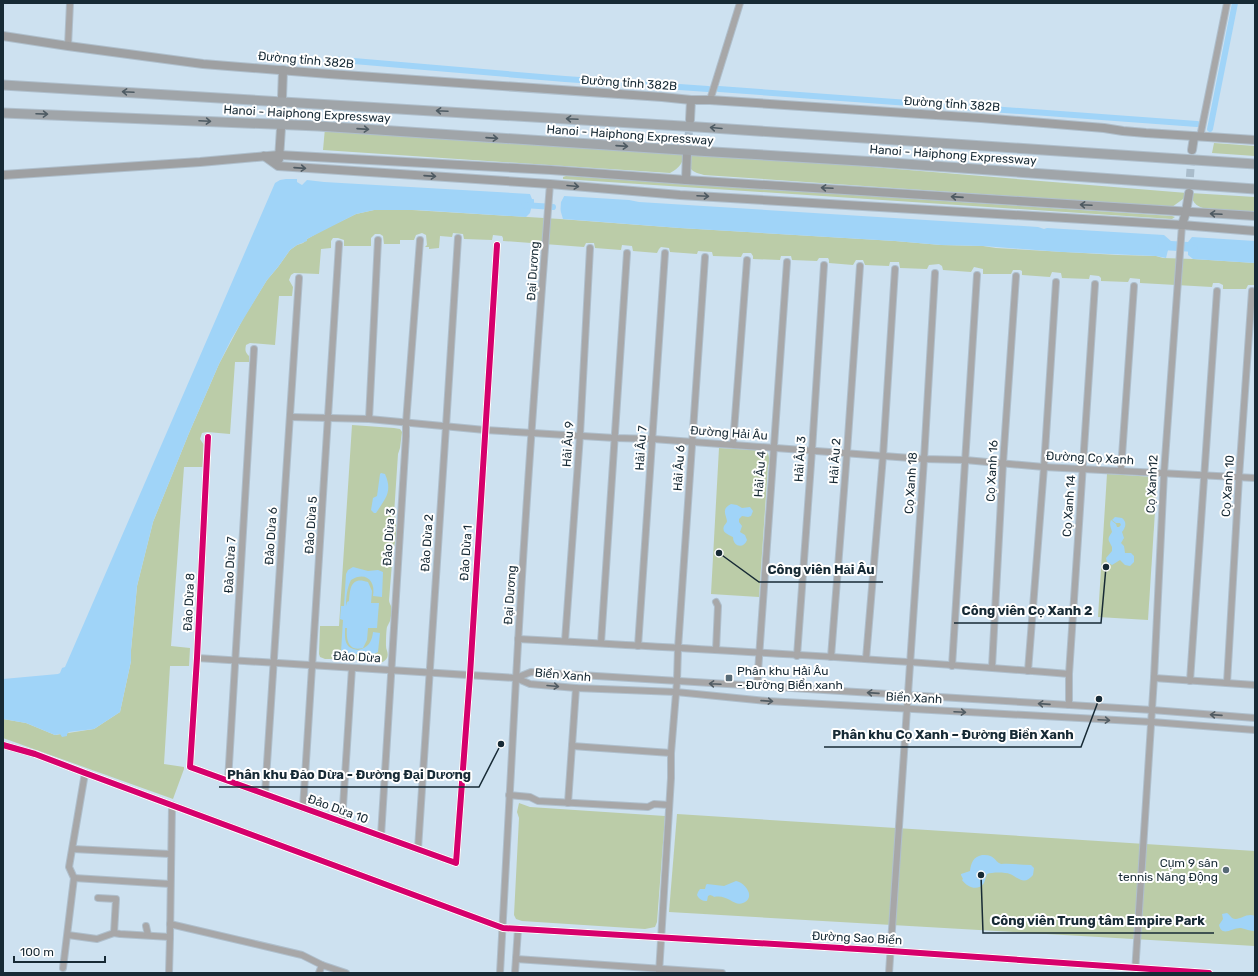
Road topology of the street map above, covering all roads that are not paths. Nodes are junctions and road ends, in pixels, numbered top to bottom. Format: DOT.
graph roads {
  1 [pos="70,3"];
  2 [pos="740,3"];
  3 [pos="1227,3"];
  4 [pos="3,36"];
  5 [pos="68,46"];
  6 [pos="283,70"];
  7 [pos="3,85"];
  8 [pos="282,98"];
  9 [pos="691,100"];
  10 [pos="710,100"];
  11 [pos="3,113"];
  12 [pos="690,120"];
  13 [pos="281,128"];
  14 [pos="755,131"];
  15 [pos="1197,137"];
  16 [pos="1255,140"];
  17 [pos="1192,150"];
  18 [pos="687,152"];
  19 [pos="279,155"];
  20 [pos="264,156"];
  21 [pos="1255,158"];
  22 [pos="877,162"];
  23 [pos="1255,164"];
  24 [pos="278,166"];
  25 [pos="551,170"];
  26 [pos="3,175"];
  27 [pos="686,180"];
  28 [pos="550,184"];
  29 [pos="1255,189"];
  30 [pos="1189,193"];
  31 [pos="1255,194"];
  32 [pos="1186,212"];
  33 [pos="1255,216"];
  34 [pos="1182,225"];
  35 [pos="1255,230"];
  36 [pos="458,238"];
  37 [pos="378,240"];
  38 [pos="420,240"];
  39 [pos="339,244"];
  40 [pos="497,245"];
  41 [pos="590,248"];
  42 [pos="627,253"];
  43 [pos="665,253"];
  44 [pos="705,257"];
  45 [pos="747,260"];
  46 [pos="787,262"];
  47 [pos="824,265"];
  48 [pos="860,266"];
  49 [pos="895,269"];
  50 [pos="935,273"];
  51 [pos="977,275"];
  52 [pos="1016,276"];
  53 [pos="299,278"];
  54 [pos="1056,282"];
  55 [pos="1095,284"];
  56 [pos="1134,286"];
  57 [pos="1217,291"];
  58 [pos="1252,291"];
  59 [pos="254,350"];
  60 [pos="290,417"];
  61 [pos="329,417"];
  62 [pos="369,419"];
  63 [pos="406,423"];
  64 [pos="446,426"];
  65 [pos="485,430"];
  66 [pos="532,433"];
  67 [pos="580,435"];
  68 [pos="208,437"];
  69 [pos="615,438"];
  70 [pos="652,439"];
  71 [pos="692,442"];
  72 [pos="733,444"];
  73 [pos="773,447"];
  74 [pos="812,450"];
  75 [pos="847,452"];
  76 [pos="883,456"];
  77 [pos="924,459"];
  78 [pos="965,460"];
  79 [pos="1003,463"];
  80 [pos="1044,467"];
  81 [pos="1083,468"];
  82 [pos="1120,470"];
  83 [pos="1164,473"];
  84 [pos="1204,475"];
  85 [pos="1239,477"];
  86 [pos="1255,478"];
  87 [pos="716,602"];
  88 [pos="518,639"];
  89 [pos="565,641"];
  90 [pos="601,643"];
  91 [pos="638,646"];
  92 [pos="678,648"];
  93 [pos="716,650"];
  94 [pos="760,653"];
  95 [pos="797,656"];
  96 [pos="831,657"];
  97 [pos="197,658"];
  98 [pos="866,659"];
  99 [pos="236,661"];
  100 [pos="274,663"];
  101 [pos="910,663"];
  102 [pos="312,666"];
  103 [pos="952,666"];
  104 [pos="992,667"];
  105 [pos="352,668"];
  106 [pos="392,670"];
  107 [pos="1028,671"];
  108 [pos="429,673"];
  109 [pos="1069,674"];
  110 [pos="470,675"];
  111 [pos="516,678"];
  112 [pos="1154,678"];
  113 [pos="677,681"];
  114 [pos="1190,681"];
  115 [pos="1227,683"];
  116 [pos="1255,685"];
  117 [pos="757,686"];
  118 [pos="576,688"];
  119 [pos="676,692"];
  120 [pos="908,695"];
  121 [pos="1070,705"];
  122 [pos="907,709"];
  123 [pos="1152,710"];
  124 [pos="1255,718"];
  125 [pos="1152,722"];
  126 [pos="1255,730"];
  127 [pos="3,745"];
  128 [pos="572,746"];
  129 [pos="671,753"];
  130 [pos="190,767"];
  131 [pos="85,773"];
  132 [pos="228,781"];
  133 [pos="265,794"];
  134 [pos="509,795"];
  135 [pos="568,803"];
  136 [pos="172,805"];
  137 [pos="669,805"];
  138 [pos="303,808"];
  139 [pos="342,822"];
  140 [pos="381,836"];
  141 [pos="73,849"];
  142 [pos="418,849"];
  143 [pos="170,854"];
  144 [pos="456,863"];
  145 [pos="74,878"];
  146 [pos="170,884"];
  147 [pos="98,898"];
  148 [pos="170,924"];
  149 [pos="146,926"];
  150 [pos="503,928"];
  151 [pos="518,929"];
  152 [pos="114,933"];
  153 [pos="68,935"];
  154 [pos="148,935"];
  155 [pos="170,937"];
  156 [pos="661,938"];
  157 [pos="891,951"];
  158 [pos="516,959"];
  159 [pos="322,965"];
  160 [pos="63,968"];
  161 [pos="659,971"];
  162 [pos="1135,971"];
  163 [pos="169,973"];
  164 [pos="319,973"];
  165 [pos="346,973"];
  166 [pos="500,973"];
  167 [pos="515,973"];
  168 [pos="722,973"];
  169 [pos="889,973"];
  170 [pos="1209,973"];
  1 -- 5 [label="street"];
  2 -- 10 [label="street"];
  3 -- 15 [label="street"];
  4 -- 5 [label="main road, Đường tỉnh 382B"];
  5 -- 6 [label="main road, Đường tỉnh 382B"];
  6 -- 8 [label="main road"];
  6 -- 9 [label="main road, Đường tỉnh 382B"];
  14 -- 7 [label="highway, Hanoi - Haiphong Expressway, one-way"];
  9 -- 10 [label="main road, Đường tỉnh 382B"];
  9 -- 12 [label="main road"];
  10 -- 15 [label="main road, Đường tỉnh 382B"];
  11 -- 22 [label="highway, Hanoi - Haiphong Expressway, one-way"];
  13 -- 19 [label="main road"];
  14 -- 21 [label="highway"];
  14 -- 23 [label="highway, Hanoi - Haiphong Expressway"];
  15 -- 16 [label="main road, Đường tỉnh 382B"];
  15 -- 17 [label="main road"];
  18 -- 27 [label="main road"];
  19 -- 20 [label="main road"];
  19 -- 24 [label="main road"];
  19 -- 25 [label="main road"];
  20 -- 24 [label="main road"];
  20 -- 26 [label="main road"];
  22 -- 29 [label="highway, Hanoi - Haiphong Expressway"];
  22 -- 31 [label="highway"];
  24 -- 28 [label="main road, one-way"];
  25 -- 27 [label="main road"];
  25 -- 28 [label="main road"];
  32 -- 27 [label="main road, one-way"];
  28 -- 34 [label="main road, one-way"];
  28 -- 66 [label="street, Đại Dương"];
  30 -- 32 [label="main road"];
  33 -- 32 [label="main road, one-way"];
  32 -- 34 [label="main road"];
  34 -- 35 [label="main road"];
  34 -- 83 [label="street, Cọ Xanh12"];
  36 -- 64 [label="street, Đảo Dừa 2"];
  37 -- 62 [label="street"];
  38 -- 63 [label="street, Đảo Dừa 3"];
  39 -- 61 [label="street, Đảo Dừa 5"];
  40 -- 65 [label="street, Đảo Dừa 1"];
  41 -- 67 [label="street, Hải Âu 9"];
  42 -- 69 [label="street"];
  43 -- 70 [label="street, Hải Âu 7"];
  44 -- 71 [label="street, Hải Âu 6"];
  45 -- 72 [label="street"];
  46 -- 73 [label="street, Hải Âu 4"];
  47 -- 74 [label="street, Hải Âu 3"];
  48 -- 75 [label="street, Hải Âu 2"];
  49 -- 76 [label="street"];
  50 -- 77 [label="street, Cọ Xanh 18"];
  51 -- 78 [label="street"];
  52 -- 79 [label="street, Cọ Xanh 16"];
  53 -- 60 [label="street, Đảo Dừa 6"];
  54 -- 80 [label="street"];
  55 -- 81 [label="street, Cọ Xanh 14"];
  56 -- 82 [label="street"];
  57 -- 84 [label="street"];
  58 -- 85 [label="street, Cọ Xanh 10"];
  59 -- 99 [label="street, Đảo Dừa 7"];
  60 -- 61 [label="street, Đường Hải Âu"];
  60 -- 100 [label="street, Đảo Dừa 6"];
  61 -- 62 [label="street, Đường Hải Âu"];
  61 -- 102 [label="street, Đảo Dừa 5"];
  62 -- 63 [label="street, Đường Hải Âu"];
  63 -- 64 [label="street, Đường Hải Âu"];
  63 -- 106 [label="street, Đảo Dừa 3"];
  64 -- 65 [label="street, Đường Hải Âu"];
  64 -- 108 [label="street, Đảo Dừa 2"];
  65 -- 66 [label="street, Đường Hải Âu"];
  65 -- 110 [label="street, Đảo Dừa 1"];
  66 -- 67 [label="street, Đường Hải Âu"];
  66 -- 88 [label="street, Đại Dương"];
  67 -- 69 [label="street, Đường Hải Âu"];
  67 -- 89 [label="street, Hải Âu 9"];
  68 -- 97 [label="street, Đảo Dừa 8"];
  69 -- 70 [label="street, Đường Hải Âu"];
  69 -- 90 [label="street"];
  70 -- 71 [label="street, Đường Hải Âu"];
  70 -- 91 [label="street, Hải Âu 7"];
  71 -- 72 [label="street, Đường Hải Âu"];
  71 -- 92 [label="street, Hải Âu 6"];
  72 -- 73 [label="street, Đường Hải Âu"];
  73 -- 74 [label="street, Đường Hải Âu"];
  73 -- 94 [label="street, Hải Âu 4"];
  74 -- 75 [label="street, Đường Hải Âu"];
  74 -- 95 [label="street, Hải Âu 3"];
  75 -- 76 [label="street, Đường Hải Âu"];
  75 -- 96 [label="street, Hải Âu 2"];
  76 -- 77 [label="street, Đường Hải Âu"];
  76 -- 98 [label="street"];
  77 -- 78 [label="street, Đường Cọ Xanh"];
  77 -- 101 [label="street, Cọ Xanh 18"];
  78 -- 79 [label="street, Đường Cọ Xanh"];
  78 -- 103 [label="street"];
  79 -- 80 [label="street, Đường Cọ Xanh"];
  79 -- 104 [label="street, Cọ Xanh 16"];
  80 -- 81 [label="street, Đường Cọ Xanh"];
  80 -- 107 [label="street"];
  81 -- 82 [label="street, Đường Cọ Xanh"];
  81 -- 109 [label="street, Cọ Xanh 14"];
  82 -- 83 [label="street, Đường Cọ Xanh"];
  83 -- 84 [label="street, Đường Cọ Xanh"];
  83 -- 112 [label="street, Cọ Xanh12"];
  84 -- 85 [label="street, Đường Cọ Xanh"];
  84 -- 114 [label="street"];
  85 -- 86 [label="street, Đường Cọ Xanh"];
  85 -- 115 [label="street, Cọ Xanh 10"];
  87 -- 93 [label="street"];
  88 -- 89 [label="street"];
  88 -- 111 [label="street, Đại Dương"];
  89 -- 90 [label="street"];
  90 -- 91 [label="street"];
  91 -- 92 [label="street"];
  92 -- 93 [label="street"];
  92 -- 113 [label="street, Hải Âu 6"];
  93 -- 94 [label="street"];
  94 -- 95 [label="street"];
  94 -- 117 [label="street, Hải Âu 4"];
  95 -- 96 [label="street"];
  96 -- 98 [label="street"];
  97 -- 99 [label="street, Đảo Dừa"];
  97 -- 130 [label="street, Đảo Dừa 8"];
  98 -- 101 [label="street"];
  99 -- 100 [label="street, Đảo Dừa"];
  99 -- 132 [label="street, Đảo Dừa 7"];
  100 -- 102 [label="street, Đảo Dừa"];
  100 -- 133 [label="street, Đảo Dừa 6"];
  101 -- 103 [label="street"];
  101 -- 120 [label="street, Cọ Xanh 18"];
  102 -- 105 [label="street, Đảo Dừa"];
  102 -- 138 [label="street, Đảo Dừa 5"];
  103 -- 104 [label="street"];
  104 -- 107 [label="street"];
  105 -- 106 [label="street, Đảo Dừa"];
  105 -- 139 [label="street"];
  106 -- 108 [label="street, Đảo Dừa"];
  106 -- 140 [label="street, Đảo Dừa 3"];
  107 -- 109 [label="street"];
  108 -- 110 [label="street, Đảo Dừa"];
  108 -- 142 [label="street, Đảo Dừa 2"];
  109 -- 121 [label="street, Cọ Xanh 14"];
  110 -- 111 [label="street, Đảo Dừa"];
  110 -- 144 [label="street, Đảo Dừa 1"];
  111 -- 113 [label="street, Biển Xanh"];
  111 -- 118 [label="street, Biển Xanh, one-way"];
  111 -- 134 [label="street, Đại Dương"];
  112 -- 114 [label="street"];
  112 -- 123 [label="street, Cọ Xanh12"];
  117 -- 113 [label="street, Biển Xanh, one-way"];
  113 -- 119 [label="street"];
  114 -- 115 [label="street"];
  115 -- 116 [label="street"];
  120 -- 117 [label="street, Biển Xanh, one-way"];
  118 -- 119 [label="street, Biển Xanh"];
  118 -- 128 [label="street"];
  119 -- 122 [label="street, Biển Xanh, one-way"];
  119 -- 129 [label="street"];
  121 -- 120 [label="street, Biển Xanh, one-way"];
  120 -- 122 [label="street, Cọ Xanh 18"];
  121 -- 123 [label="street, Biển Xanh"];
  122 -- 125 [label="street, Biển Xanh, one-way"];
  122 -- 157 [label="street, Cọ Xanh 18"];
  124 -- 123 [label="street, Biển Xanh, one-way"];
  123 -- 125 [label="street"];
  125 -- 126 [label="street, Biển Xanh"];
  125 -- 162 [label="street"];
  127 -- 131 [label="street, Đường Sao Biển"];
  128 -- 129 [label="street"];
  128 -- 135 [label="street"];
  129 -- 137 [label="street"];
  130 -- 132 [label="street, Đảo Dừa 10"];
  131 -- 136 [label="street, Đường Sao Biển"];
  131 -- 141 [label="street"];
  132 -- 133 [label="street, Đảo Dừa 10"];
  133 -- 138 [label="street, Đảo Dừa 10"];
  134 -- 135 [label="street"];
  134 -- 150 [label="street, Đại Dương"];
  135 -- 137 [label="street"];
  136 -- 143 [label="street"];
  136 -- 150 [label="street, Đường Sao Biển"];
  137 -- 156 [label="street"];
  138 -- 139 [label="street, Đảo Dừa 10"];
  139 -- 140 [label="street, Đảo Dừa 10"];
  140 -- 142 [label="street, Đảo Dừa 10"];
  141 -- 143 [label="street"];
  141 -- 145 [label="street"];
  142 -- 144 [label="street, Đảo Dừa 10"];
  143 -- 146 [label="street"];
  145 -- 146 [label="street"];
  145 -- 153 [label="street"];
  146 -- 148 [label="street"];
  147 -- 152 [label="street"];
  148 -- 155 [label="street"];
  148 -- 159 [label="street"];
  149 -- 154 [label="street"];
  150 -- 151 [label="street, Đường Sao Biển"];
  150 -- 166 [label="street, Đại Dương"];
  151 -- 156 [label="street, Đường Sao Biển"];
  151 -- 158 [label="street"];
  152 -- 153 [label="street"];
  152 -- 154 [label="street"];
  153 -- 160 [label="street"];
  154 -- 155 [label="street"];
  155 -- 163 [label="street"];
  156 -- 157 [label="street, Đường Sao Biển"];
  156 -- 161 [label="street"];
  157 -- 162 [label="street, Đường Sao Biển"];
  157 -- 169 [label="street, Cọ Xanh 18"];
  158 -- 161 [label="street"];
  158 -- 167 [label="street"];
  159 -- 164 [label="street"];
  159 -- 165 [label="street"];
  161 -- 168 [label="street"];
  162 -- 170 [label="street, Đường Sao Biển"];
}
